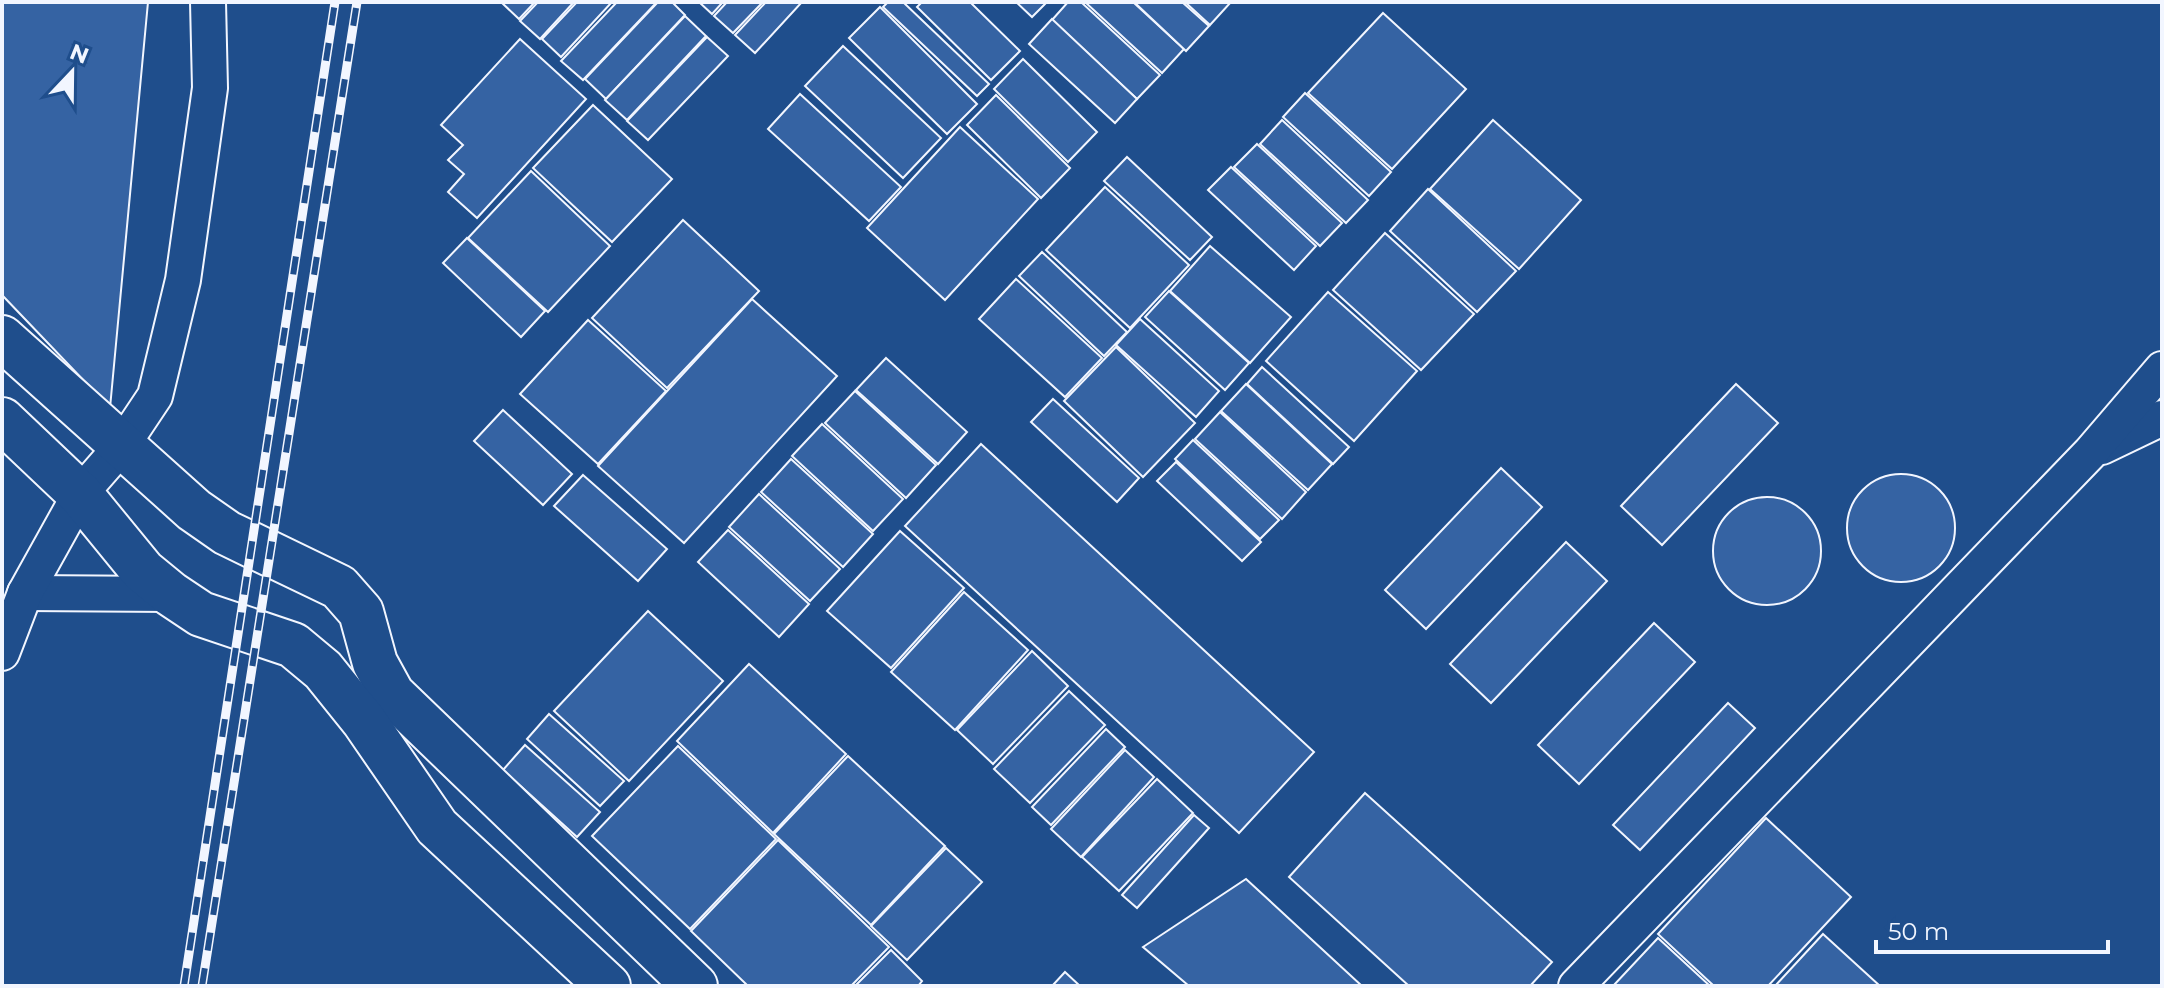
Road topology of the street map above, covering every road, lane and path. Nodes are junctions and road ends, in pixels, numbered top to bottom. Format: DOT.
graph roads {
  1 [pos="208,2"];
  2 [pos="2,338"];
  3 [pos="2162,369"];
  4 [pos="2162,418"];
  5 [pos="2,420"];
  6 [pos="121,447"];
  7 [pos="2090,453"];
  8 [pos="80,494"];
  9 [pos="25,593"];
  10 [pos="171,594"];
  11 [pos="2,653"];
  12 [pos="608,986"];
  13 [pos="695,986"];
  14 [pos="1576,986"];
  1 -- 6 [label="street"];
  2 -- 6 [label="main road"];
  3 -- 7 [label="street"];
  4 -- 7 [label="street"];
  5 -- 8 [label="main road"];
  6 -- 8 [label="street"];
  6 -- 13 [label="main road"];
  7 -- 14 [label="street"];
  8 -- 9 [label="street"];
  8 -- 10 [label="main road"];
  9 -- 10 [label="street"];
  9 -- 11 [label="street"];
  10 -- 12 [label="main road"];
}
